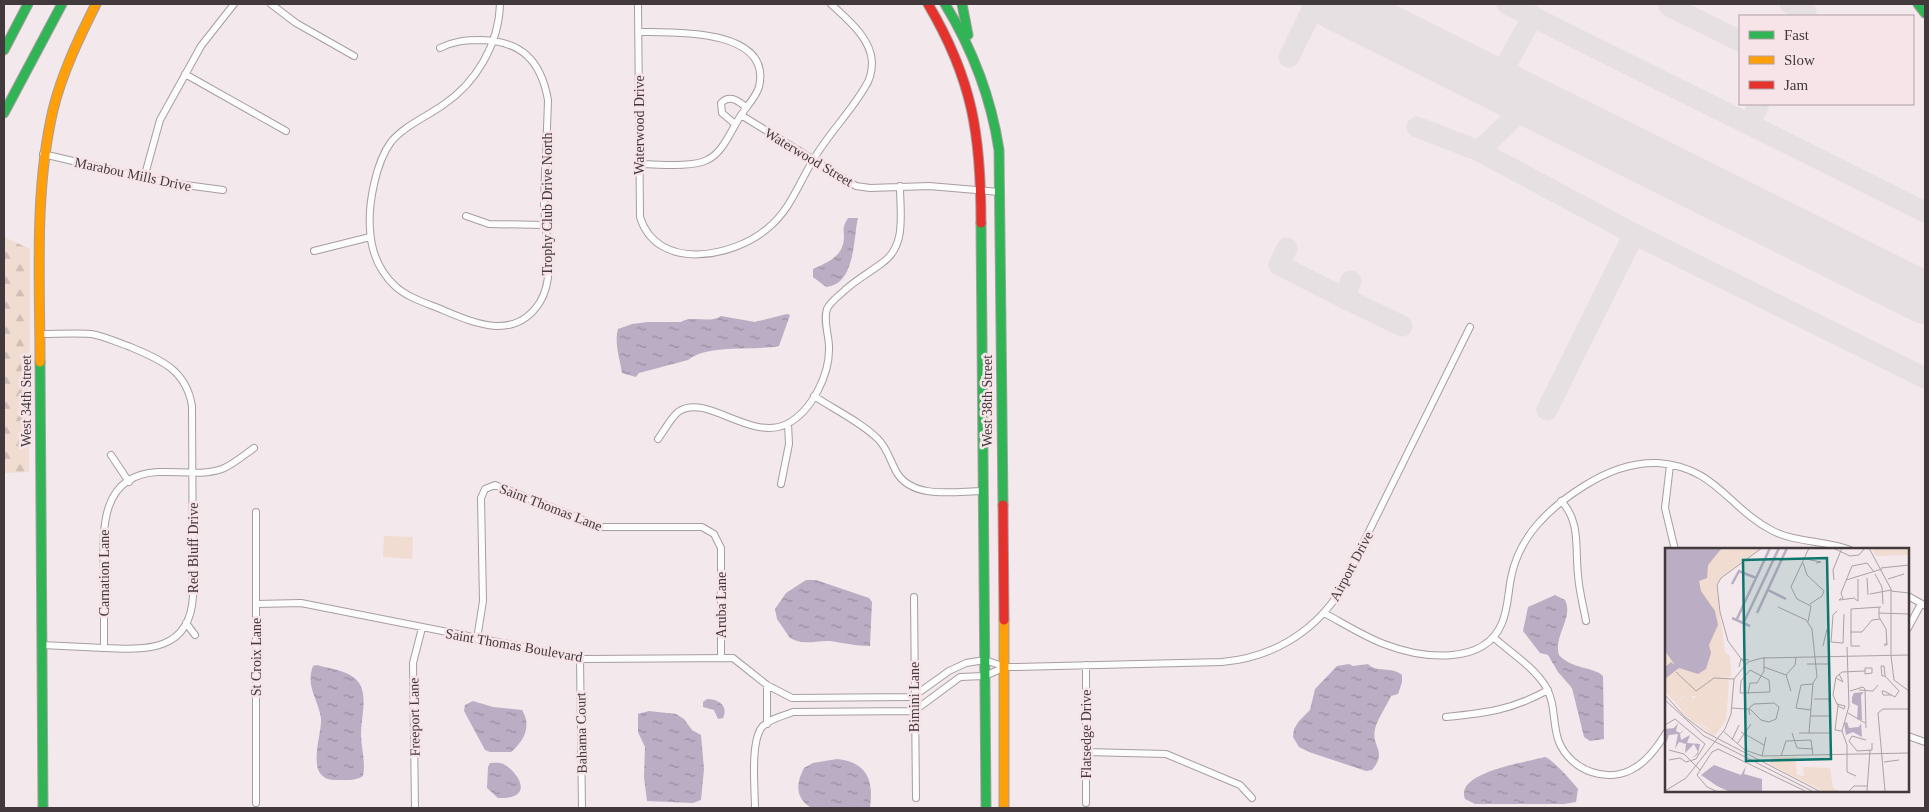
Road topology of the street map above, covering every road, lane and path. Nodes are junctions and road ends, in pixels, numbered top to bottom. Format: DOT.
graph roads {
  1 [pos="28,4"];
  2 [pos="62,4"];
  3 [pos="96,4"];
  4 [pos="234,4"];
  5 [pos="271,4"];
  6 [pos="500,4"];
  7 [pos="638,4"];
  8 [pos="831,4"];
  9 [pos="928,4"];
  10 [pos="945,4"];
  11 [pos="962,4"];
  12 [pos="1918,4"];
  13 [pos="1925,13"];
  14 [pos="638,32"];
  15 [pos="493,40"];
  16 [pos="440,48"];
  17 [pos="4,50"];
  18 [pos="354,56"];
  19 [pos="976,61"];
  20 [pos="185,74"];
  21 [pos="746,107"];
  22 [pos="4,113"];
  23 [pos="741,115"];
  24 [pos="736,124"];
  25 [pos="286,131"];
  26 [pos="44,154"];
  27 [pos="812,161"];
  28 [pos="639,164"];
  29 [pos="144,178"];
  30 [pos="900,186"];
  31 [pos="223,190"];
  32 [pos="981,192"];
  33 [pos="1000,192"];
  34 [pos="466,216"];
  35 [pos="545,225"];
  36 [pos="370,237"];
  37 [pos="314,251"];
  38 [pos="1470,327"];
  39 [pos="40,334"];
  40 [pos="814,396"];
  41 [pos="788,424"];
  42 [pos="658,439"];
  43 [pos="254,448"];
  44 [pos="111,455"];
  45 [pos="1670,465"];
  46 [pos="192,472"];
  47 [pos="129,482"];
  48 [pos="780,484"];
  49 [pos="983,491"];
  50 [pos="1560,501"];
  51 [pos="256,512"];
  52 [pos="1675,548"];
  53 [pos="1840,548"];
  54 [pos="721,552"];
  55 [pos="914,597"];
  56 [pos="1909,597"];
  57 [pos="256,604"];
  58 [pos="1923,605"];
  59 [pos="1324,613"];
  60 [pos="1586,620"];
  61 [pos="186,623"];
  62 [pos="1909,626"];
  63 [pos="422,628"];
  64 [pos="195,635"];
  65 [pos="1493,637"];
  66 [pos="477,639"];
  67 [pos="42,645"];
  68 [pos="104,648"];
  69 [pos="580,658"];
  70 [pos="721,658"];
  71 [pos="985,660"];
  72 [pos="1086,665"];
  73 [pos="1005,667"];
  74 [pos="985,676"];
  75 [pos="767,685"];
  76 [pos="1548,690"];
  77 [pos="914,696"];
  78 [pos="792,698"];
  79 [pos="914,710"];
  80 [pos="793,712"];
  81 [pos="1446,717"];
  82 [pos="767,724"];
  83 [pos="1665,735"];
  84 [pos="1909,736"];
  85 [pos="1925,742"];
  86 [pos="1086,752"];
  87 [pos="916,798"];
  88 [pos="1252,798"];
  89 [pos="256,803"];
  90 [pos="1086,804"];
  91 [pos="415,807"];
  92 [pos="43,808"];
  93 [pos="582,808"];
  94 [pos="755,808"];
  95 [pos="986,808"];
  96 [pos="1004,808"];
  1 -- 17 [label="main road"];
  2 -- 22 [label="main road"];
  3 -- 26 [label="main road, West 34th Street"];
  4 -- 20 [label="street"];
  5 -- 18 [label="street"];
  6 -- 15 [label="street"];
  7 -- 14 [label="street, Waterwood Drive"];
  8 -- 27 [label="street"];
  9 -- 32 [label="main road, West 38th Street"];
  10 -- 19 [label="main road, West 38th Street"];
  11 -- 19 [label="main road"];
  12 -- 13 [label="main road"];
  14 -- 21 [label="street"];
  14 -- 28 [label="street, Waterwood Drive"];
  15 -- 16 [label="street"];
  15 -- 35 [label="street, Trophy Club Drive North"];
  15 -- 36 [label="street"];
  19 -- 33 [label="main road, West 38th Street"];
  20 -- 25 [label="street"];
  20 -- 29 [label="street"];
  21 -- 23 [label="street"];
  21 -- 24 [label="street"];
  23 -- 24 [label="street"];
  23 -- 27 [label="street, Waterwood Street"];
  24 -- 28 [label="street"];
  26 -- 29 [label="street, Marabou Mills Drive"];
  26 -- 39 [label="main road, West 34th Street"];
  27 -- 28 [label="street, Waterwood Drive"];
  27 -- 30 [label="street, Waterwood Street"];
  29 -- 31 [label="street, Marabou Mills Drive"];
  30 -- 32 [label="street, Waterwood Street"];
  30 -- 40 [label="street"];
  32 -- 33 [label="street, Waterwood Street"];
  32 -- 49 [label="main road, West 38th Street"];
  33 -- 73 [label="main road, West 38th Street"];
  34 -- 35 [label="street"];
  35 -- 36 [label="street, Trophy Club Drive North"];
  36 -- 37 [label="street"];
  38 -- 59 [label="street, Airport Drive"];
  39 -- 46 [label="street, Red Bluff Drive"];
  39 -- 67 [label="main road, West 34th Street"];
  40 -- 41 [label="street"];
  40 -- 49 [label="street"];
  41 -- 42 [label="street"];
  41 -- 48 [label="street"];
  43 -- 46 [label="street, Carnation Lane"];
  44 -- 47 [label="street"];
  45 -- 50 [label="street"];
  45 -- 52 [label="street"];
  45 -- 53 [label="street"];
  46 -- 47 [label="street, Carnation Lane"];
  46 -- 61 [label="street, Red Bluff Drive"];
  47 -- 68 [label="street, Carnation Lane"];
  49 -- 71 [label="main road, West 38th Street"];
  50 -- 60 [label="street"];
  50 -- 65 [label="street"];
  51 -- 57 [label="street, St Croix Lane"];
  54 -- 66 [label="street, Saint Thomas Lane"];
  54 -- 70 [label="street, Aruba Lane"];
  55 -- 77 [label="street, Bimini Lane"];
  56 -- 58 [label="street"];
  57 -- 63 [label="street, Saint Thomas Boulevard"];
  57 -- 89 [label="street, St Croix Lane"];
  58 -- 62 [label="street"];
  59 -- 65 [label="street"];
  59 -- 72 [label="street, Airport Drive"];
  61 -- 64 [label="street"];
  61 -- 68 [label="street"];
  63 -- 66 [label="street, Saint Thomas Boulevard"];
  63 -- 91 [label="street, Freeport Lane"];
  65 -- 76 [label="street"];
  66 -- 69 [label="street, Saint Thomas Boulevard"];
  67 -- 68 [label="street"];
  67 -- 92 [label="main road, West 34th Street"];
  69 -- 70 [label="street, Saint Thomas Boulevard"];
  69 -- 93 [label="street, Bahama Court"];
  70 -- 75 [label="street, Saint Thomas Boulevard"];
  71 -- 73 [label="street"];
  71 -- 74 [label="main road, West 38th Street"];
  71 -- 77 [label="street"];
  72 -- 73 [label="street, Airport Drive"];
  72 -- 86 [label="street, Flatsedge Drive"];
  73 -- 74 [label="street"];
  73 -- 96 [label="main road, West 38th Street"];
  74 -- 79 [label="street"];
  74 -- 95 [label="main road, West 38th Street"];
  75 -- 78 [label="street, Saint Thomas Boulevard"];
  75 -- 82 [label="street"];
  76 -- 81 [label="street"];
  76 -- 83 [label="street"];
  77 -- 78 [label="street, Saint Thomas Boulevard"];
  77 -- 79 [label="street, Bimini Lane"];
  78 -- 80 [label="street"];
  79 -- 80 [label="street"];
  79 -- 87 [label="street, Bimini Lane"];
  80 -- 82 [label="street"];
  82 -- 94 [label="street"];
  84 -- 85 [label="street"];
  86 -- 88 [label="street"];
  86 -- 90 [label="street, Flatsedge Drive"];
}
